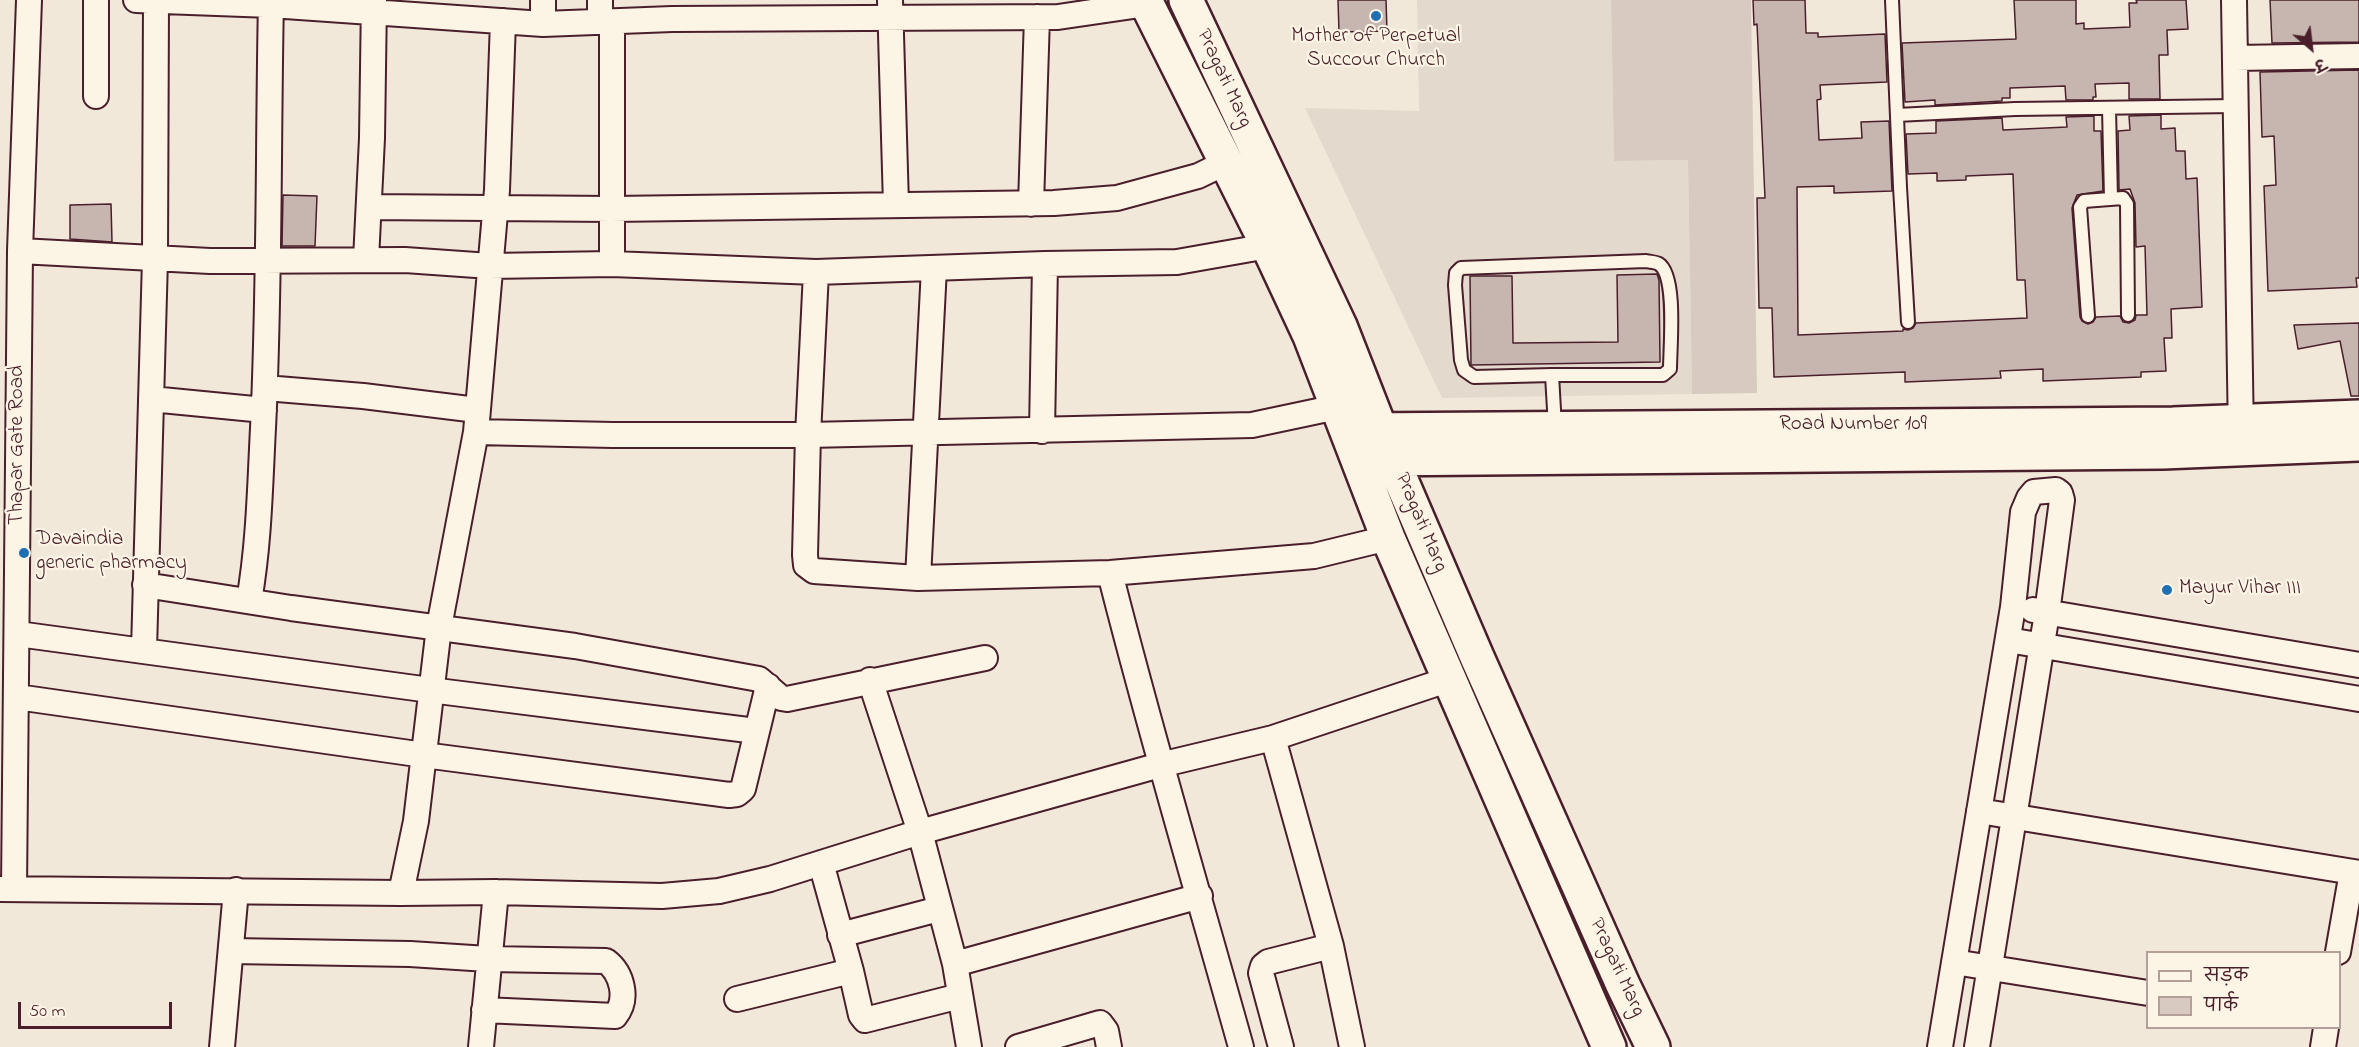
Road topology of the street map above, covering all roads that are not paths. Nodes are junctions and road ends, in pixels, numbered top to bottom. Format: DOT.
graph roads {
  1 [pos="29,0"];
  2 [pos="96,0"];
  3 [pos="1186,0"];
  4 [pos="1892,0"];
  5 [pos="2234,0"];
  6 [pos="149,1"];
  7 [pos="204,1"];
  8 [pos="1146,2"];
  9 [pos="271,3"];
  10 [pos="318,5"];
  11 [pos="374,7"];
  12 [pos="430,8"];
  13 [pos="890,8"];
  14 [pos="672,9"];
  15 [pos="817,9"];
  16 [pos="743,10"];
  17 [pos="1048,11"];
  18 [pos="543,12"];
  19 [pos="492,14"];
  20 [pos="604,14"];
  21 [pos="2359,56"];
  22 [pos="2235,58"];
  23 [pos="96,96"];
  24 [pos="2236,106"];
  25 [pos="2109,108"];
  26 [pos="1897,115"];
  27 [pos="1225,163"];
  28 [pos="2111,199"];
  29 [pos="1032,204"];
  30 [pos="896,205"];
  31 [pos="369,207"];
  32 [pos="495,208"];
  33 [pos="612,209"];
  34 [pos="1268,246"];
  35 [pos="20,250"];
  36 [pos="155,259"];
  37 [pos="366,260"];
  38 [pos="269,261"];
  39 [pos="612,264"];
  40 [pos="1045,264"];
  41 [pos="490,266"];
  42 [pos="934,268"];
  43 [pos="816,272"];
  44 [pos="2128,315"];
  45 [pos="2088,316"];
  46 [pos="1908,322"];
  47 [pos="10,331"];
  48 [pos="1552,375"];
  49 [pos="151,399"];
  50 [pos="264,399"];
  51 [pos="2359,417"];
  52 [pos="476,421"];
  53 [pos="1555,428"];
  54 [pos="1042,431"];
  55 [pos="926,432"];
  56 [pos="1347,432"];
  57 [pos="808,435"];
  58 [pos="2241,435"];
  59 [pos="1386,444"];
  60 [pos="2359,444"];
  61 [pos="1388,538"];
  62 [pos="1110,573"];
  63 [pos="918,578"];
  64 [pos="146,585"];
  65 [pos="249,601"];
  66 [pos="2013,607"];
  67 [pos="9,608"];
  68 [pos="2047,613"];
  69 [pos="439,627"];
  70 [pos="18,634"];
  71 [pos="2008,640"];
  72 [pos="2042,645"];
  73 [pos="144,650"];
  74 [pos="985,658"];
  75 [pos="2359,665"];
  76 [pos="1450,679"];
  77 [pos="870,680"];
  78 [pos="768,686"];
  79 [pos="430,690"];
  80 [pos="17,697"];
  81 [pos="2359,699"];
  82 [pos="756,731"];
  83 [pos="1273,738"];
  84 [pos="424,755"];
  85 [pos="1160,765"];
  86 [pos="1979,811"];
  87 [pos="2014,817"];
  88 [pos="920,832"];
  89 [pos="820,863"];
  90 [pos="2355,873"];
  91 [pos="7,889"];
  92 [pos="236,890"];
  93 [pos="496,892"];
  94 [pos="401,893"];
  95 [pos="1200,896"];
  96 [pos="939,909"];
  97 [pos="840,935"];
  98 [pos="1331,946"];
  99 [pos="231,951"];
  100 [pos="2338,951"];
  101 [pos="488,959"];
  102 [pos="1954,962"];
  103 [pos="955,964"];
  104 [pos="1989,968"];
  105 [pos="851,970"];
  106 [pos="2146,993"];
  107 [pos="960,996"];
  108 [pos="737,999"];
  109 [pos="484,1010"];
  110 [pos="2326,1029"];
  111 [pos="1031,1045"];
  112 [pos="222,1047"];
  113 [pos="481,1047"];
  114 [pos="969,1047"];
  115 [pos="1109,1047"];
  116 [pos="1241,1047"];
  117 [pos="1281,1047"];
  118 [pos="1352,1047"];
  119 [pos="1610,1047"];
  120 [pos="1653,1047"];
  121 [pos="1940,1047"];
  122 [pos="1977,1047"];
  123 [pos="2322,1047"];
  1 -- 35 [label="street, Thapar Gate Road"];
  2 -- 23 [label="street"];
  3 -- 59 [label="main road, Pragati Marg"];
  4 -- 26 [label="lane"];
  5 -- 22 [label="street"];
  6 -- 7 [label="street"];
  6 -- 36 [label="street"];
  7 -- 9 [label="street"];
  8 -- 17 [label="street"];
  8 -- 27 [label="main road, Pragati Marg"];
  9 -- 10 [label="street"];
  9 -- 38 [label="street"];
  10 -- 11 [label="street"];
  11 -- 12 [label="street"];
  11 -- 31 [label="street"];
  12 -- 19 [label="street"];
  13 -- 15 [label="street"];
  13 -- 17 [label="street"];
  13 -- 30 [label="street"];
  14 -- 16 [label="street"];
  14 -- 20 [label="street"];
  15 -- 16 [label="street"];
  17 -- 29 [label="street"];
  18 -- 19 [label="street"];
  18 -- 20 [label="street"];
  19 -- 32 [label="street"];
  20 -- 33 [label="street"];
  21 -- 22 [label="street"];
  22 -- 24 [label="street"];
  24 -- 25 [label="lane"];
  24 -- 58 [label="street"];
  25 -- 26 [label="lane"];
  25 -- 28 [label="lane"];
  26 -- 46 [label="lane"];
  27 -- 29 [label="street"];
  27 -- 34 [label="main road, Pragati Marg"];
  28 -- 44 [label="lane"];
  28 -- 45 [label="lane"];
  29 -- 30 [label="street"];
  30 -- 33 [label="street"];
  31 -- 32 [label="street"];
  31 -- 37 [label="street"];
  32 -- 33 [label="street"];
  32 -- 41 [label="street"];
  33 -- 39 [label="street"];
  34 -- 40 [label="street"];
  34 -- 56 [label="main road, Pragati Marg"];
  35 -- 36 [label="street"];
  35 -- 47 [label="street, Thapar Gate Road"];
  36 -- 38 [label="street"];
  36 -- 49 [label="street"];
  37 -- 38 [label="street"];
  37 -- 41 [label="street"];
  38 -- 50 [label="street"];
  39 -- 41 [label="street"];
  39 -- 43 [label="street"];
  40 -- 42 [label="street"];
  40 -- 54 [label="street"];
  41 -- 52 [label="street"];
  42 -- 43 [label="street"];
  42 -- 55 [label="street"];
  43 -- 57 [label="street"];
  47 -- 67 [label="street, Thapar Gate Road"];
  48 -- 48 [label="lane"];
  48 -- 53 [label="lane"];
  49 -- 50 [label="street"];
  49 -- 64 [label="street"];
  50 -- 52 [label="street"];
  50 -- 65 [label="street"];
  51 -- 58 [label="main road, Road Number 109"];
  52 -- 57 [label="street"];
  52 -- 69 [label="street"];
  53 -- 58 [label="main road, Road Number 109"];
  53 -- 59 [label="main road, Road Number 109"];
  54 -- 55 [label="street"];
  54 -- 56 [label="street"];
  55 -- 57 [label="street"];
  55 -- 63 [label="street"];
  56 -- 59 [label="main road, Road Number 109"];
  56 -- 61 [label="main road, Pragati Marg"];
  57 -- 63 [label="street"];
  58 -- 59 [label="main road, Road Number 109"];
  58 -- 60 [label="main road, Road Number 109"];
  59 -- 120 [label="main road, Pragati Marg"];
  61 -- 62 [label="street"];
  61 -- 76 [label="main road, Pragati Marg"];
  62 -- 63 [label="street"];
  62 -- 85 [label="street"];
  64 -- 65 [label="street"];
  64 -- 73 [label="street"];
  65 -- 69 [label="street"];
  66 -- 68 [label="street"];
  66 -- 68 [label="street"];
  66 -- 71 [label="street"];
  67 -- 70 [label="street, Thapar Gate Road"];
  68 -- 72 [label="street"];
  68 -- 75 [label="street"];
  69 -- 78 [label="street"];
  69 -- 79 [label="street"];
  70 -- 73 [label="street"];
  70 -- 80 [label="street, Thapar Gate Road"];
  71 -- 72 [label="street"];
  71 -- 86 [label="street"];
  72 -- 81 [label="street"];
  72 -- 87 [label="street"];
  73 -- 79 [label="street"];
  74 -- 77 [label="street"];
  76 -- 83 [label="street"];
  76 -- 119 [label="main road, Pragati Marg"];
  77 -- 78 [label="street"];
  77 -- 88 [label="street"];
  78 -- 82 [label="street"];
  79 -- 82 [label="street"];
  79 -- 84 [label="street"];
  80 -- 84 [label="street"];
  80 -- 91 [label="street, Thapar Gate Road"];
  82 -- 84 [label="street"];
  83 -- 85 [label="street"];
  83 -- 98 [label="street"];
  84 -- 94 [label="street"];
  85 -- 88 [label="street"];
  85 -- 95 [label="street"];
  86 -- 87 [label="street"];
  86 -- 102 [label="street"];
  87 -- 90 [label="street"];
  87 -- 104 [label="street"];
  88 -- 89 [label="street"];
  88 -- 96 [label="street"];
  89 -- 93 [label="street"];
  89 -- 97 [label="street"];
  90 -- 100 [label="street"];
  91 -- 92 [label="street"];
  92 -- 94 [label="street"];
  92 -- 99 [label="street"];
  93 -- 94 [label="street"];
  93 -- 101 [label="street"];
  95 -- 103 [label="street"];
  95 -- 116 [label="street"];
  96 -- 97 [label="street"];
  96 -- 103 [label="street"];
  97 -- 105 [label="street"];
  98 -- 117 [label="street"];
  98 -- 118 [label="street"];
  99 -- 101 [label="street"];
  99 -- 112 [label="street"];
  101 -- 109 [label="street"];
  101 -- 109 [label="street"];
  102 -- 104 [label="street"];
  102 -- 121 [label="street"];
  103 -- 107 [label="street"];
  104 -- 106 [label="street"];
  104 -- 122 [label="street"];
  105 -- 107 [label="street"];
  105 -- 108 [label="street"];
  107 -- 114 [label="street"];
  109 -- 113 [label="street"];
  110 -- 123 [label="street"];
  111 -- 115 [label="street"];
}
